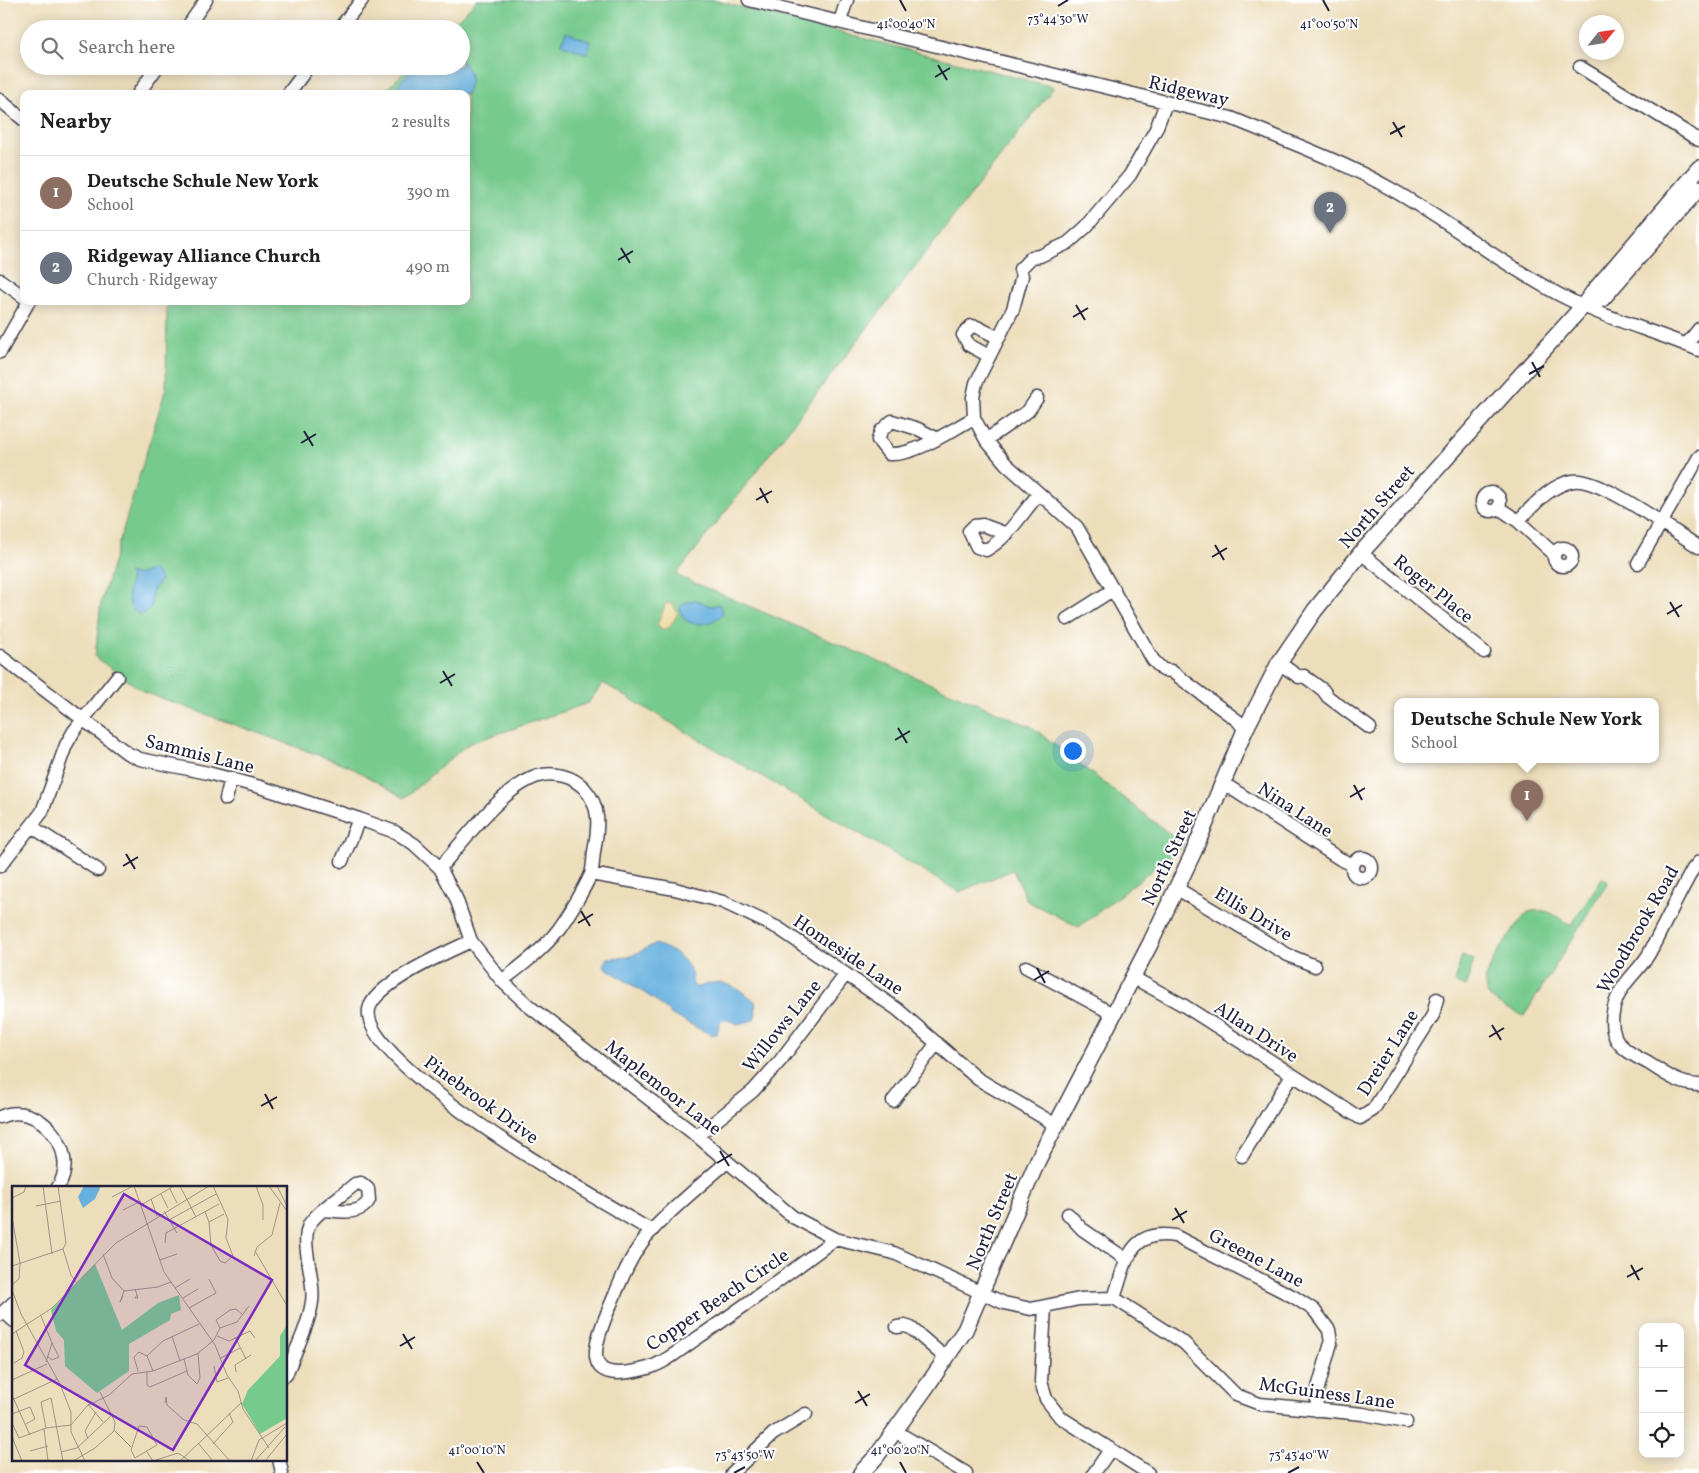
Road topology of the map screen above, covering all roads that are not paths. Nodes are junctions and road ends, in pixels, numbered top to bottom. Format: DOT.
graph roads {
  1 [pos="206,0"];
  2 [pos="362,0"];
  3 [pos="749,0"];
  4 [pos="847,0"];
  5 [pos="192,20"];
  6 [pos="346,20"];
  7 [pos="840,21"];
  8 [pos="1580,68"];
  9 [pos="152,75"];
  10 [pos="302,75"];
  11 [pos="141,90"];
  12 [pos="291,90"];
  13 [pos="0,100"];
  14 [pos="1166,103"];
  15 [pos="20,117"];
  16 [pos="1699,140"];
  17 [pos="1698,178"];
  18 [pos="0,280"];
  19 [pos="20,294"];
  20 [pos="27,305"];
  21 [pos="1583,306"];
  22 [pos="1699,328"];
  23 [pos="999,338"];
  24 [pos="1686,344"];
  25 [pos="1699,350"];
  26 [pos="0,352"];
  27 [pos="989,356"];
  28 [pos="1037,398"];
  29 [pos="974,418"];
  30 [pos="936,438"];
  31 [pos="986,440"];
  32 [pos="1699,457"];
  33 [pos="1038,495"];
  34 [pos="1499,508"];
  35 [pos="1518,521"];
  36 [pos="1661,524"];
  37 [pos="1007,534"];
  38 [pos="1699,547"];
  39 [pos="1361,553"];
  40 [pos="1553,554"];
  41 [pos="1638,563"];
  42 [pos="1114,589"];
  43 [pos="1067,619"];
  44 [pos="1484,652"];
  45 [pos="0,656"];
  46 [pos="1279,664"];
  47 [pos="117,677"];
  48 [pos="83,718"];
  49 [pos="1370,728"];
  50 [pos="1245,730"];
  51 [pos="231,778"];
  52 [pos="1222,783"];
  53 [pos="226,799"];
  54 [pos="359,819"];
  55 [pos="31,826"];
  56 [pos="414,844"];
  57 [pos="342,861"];
  58 [pos="1351,864"];
  59 [pos="0,866"];
  60 [pos="440,868"];
  61 [pos="1697,868"];
  62 [pos="98,870"];
  63 [pos="591,874"];
  64 [pos="1176,888"];
  65 [pos="471,941"];
  66 [pos="1315,966"];
  67 [pos="1026,967"];
  68 [pos="846,974"];
  69 [pos="1132,977"];
  70 [pos="502,981"];
  71 [pos="1437,1000"];
  72 [pos="1113,1014"];
  73 [pos="937,1043"];
  74 [pos="1292,1076"];
  75 [pos="1699,1085"];
  76 [pos="893,1101"];
  77 [pos="0,1117"];
  78 [pos="1360,1118"];
  79 [pos="1056,1125"];
  80 [pos="697,1136"];
  81 [pos="1242,1156"];
  82 [pos="727,1162"];
  83 [pos="58,1186"];
  84 [pos="324,1210"];
  85 [pos="1068,1214"];
  86 [pos="652,1231"];
  87 [pos="835,1238"];
  88 [pos="1127,1260"];
  89 [pos="982,1294"];
  90 [pos="1114,1298"];
  91 [pos="1045,1307"];
  92 [pos="897,1327"];
  93 [pos="947,1359"];
  94 [pos="288,1370"];
  95 [pos="1316,1410"];
  96 [pos="806,1414"];
  97 [pos="1406,1422"];
  98 [pos="895,1431"];
  99 [pos="1110,1450"];
  100 [pos="279,1460"];
  101 [pos="282,1473"];
  102 [pos="732,1473"];
  103 [pos="861,1473"];
  104 [pos="966,1473"];
  105 [pos="1094,1473"];
  106 [pos="1148,1473"];
  1 -- 5 [label="street"];
  2 -- 6 [label="street"];
  3 -- 7 [label="street, Ridgeway"];
  4 -- 7 [label="street"];
  7 -- 14 [label="street, Ridgeway"];
  8 -- 16 [label="street"];
  9 -- 11 [label="street"];
  10 -- 12 [label="street"];
  13 -- 15 [label="street"];
  14 -- 21 [label="street, Ridgeway"];
  14 -- 23 [label="street"];
  17 -- 21 [label="main road, North Street"];
  18 -- 19 [label="street"];
  20 -- 26 [label="street"];
  21 -- 24 [label="street, Ridgeway"];
  21 -- 39 [label="main road, North Street"];
  22 -- 24 [label="street"];
  23 -- 27 [label="street"];
  23 -- 27 [label="street"];
  24 -- 25 [label="street, Ridgeway"];
  27 -- 29 [label="street"];
  28 -- 31 [label="street"];
  29 -- 30 [label="street"];
  29 -- 31 [label="street"];
  31 -- 33 [label="street"];
  32 -- 36 [label="street"];
  33 -- 37 [label="street"];
  33 -- 42 [label="street"];
  34 -- 35 [label="street"];
  35 -- 36 [label="street"];
  35 -- 40 [label="street"];
  36 -- 38 [label="street"];
  36 -- 41 [label="street"];
  39 -- 44 [label="street, Roger Place"];
  39 -- 46 [label="main road, North Street"];
  42 -- 43 [label="street"];
  42 -- 50 [label="street"];
  45 -- 48 [label="street, Sammis Lane"];
  46 -- 49 [label="street"];
  46 -- 50 [label="main road, North Street"];
  47 -- 48 [label="street"];
  48 -- 51 [label="street, Sammis Lane"];
  48 -- 55 [label="street"];
  50 -- 52 [label="main road, North Street"];
  51 -- 53 [label="street"];
  51 -- 54 [label="street, Sammis Lane"];
  52 -- 58 [label="street, Nina Lane"];
  52 -- 64 [label="main road, North Street"];
  54 -- 56 [label="street, Sammis Lane"];
  54 -- 57 [label="street"];
  55 -- 59 [label="street"];
  55 -- 62 [label="street"];
  56 -- 60 [label="street, Maplemoor Lane"];
  60 -- 63 [label="street"];
  60 -- 65 [label="street, Maplemoor Lane"];
  61 -- 75 [label="street, Woodbrook Road"];
  63 -- 68 [label="street, Homeside Lane"];
  63 -- 70 [label="street"];
  64 -- 66 [label="street, Ellis Drive"];
  64 -- 69 [label="main road, North Street"];
  65 -- 70 [label="street, Maplemoor Lane"];
  65 -- 86 [label="street, Pinebrook Drive"];
  67 -- 72 [label="street"];
  68 -- 73 [label="street, Homeside Lane"];
  68 -- 80 [label="street, Willows Lane"];
  69 -- 72 [label="main road, North Street"];
  69 -- 74 [label="street, Allan Drive"];
  70 -- 80 [label="street, Maplemoor Lane"];
  71 -- 78 [label="street, Dreier Lane"];
  72 -- 79 [label="main road, North Street"];
  73 -- 76 [label="street"];
  73 -- 79 [label="street, Homeside Lane"];
  74 -- 78 [label="street, Allan Drive"];
  74 -- 81 [label="street"];
  77 -- 83 [label="street"];
  79 -- 89 [label="main road, North Street"];
  80 -- 82 [label="street, Maplemoor Lane"];
  82 -- 86 [label="street, Copper Beach Circle"];
  82 -- 87 [label="street, Maplemoor Lane"];
  84 -- 84 [label="street"];
  84 -- 94 [label="street"];
  85 -- 88 [label="street"];
  86 -- 87 [label="street, Copper Beach Circle"];
  87 -- 89 [label="street, Maplemoor Lane"];
  88 -- 90 [label="street, Greene Lane"];
  88 -- 95 [label="street, Greene Lane"];
  89 -- 91 [label="street"];
  89 -- 93 [label="main road, North Street"];
  90 -- 91 [label="street"];
  90 -- 95 [label="street, McGuiness Lane"];
  91 -- 99 [label="street"];
  92 -- 93 [label="street"];
  93 -- 98 [label="main road, North Street"];
  95 -- 97 [label="street, McGuiness Lane"];
  96 -- 102 [label="street"];
  98 -- 103 [label="main road, North Street"];
  98 -- 104 [label="street"];
  99 -- 105 [label="street"];
  99 -- 106 [label="street"];
  100 -- 101 [label="street"];
}
